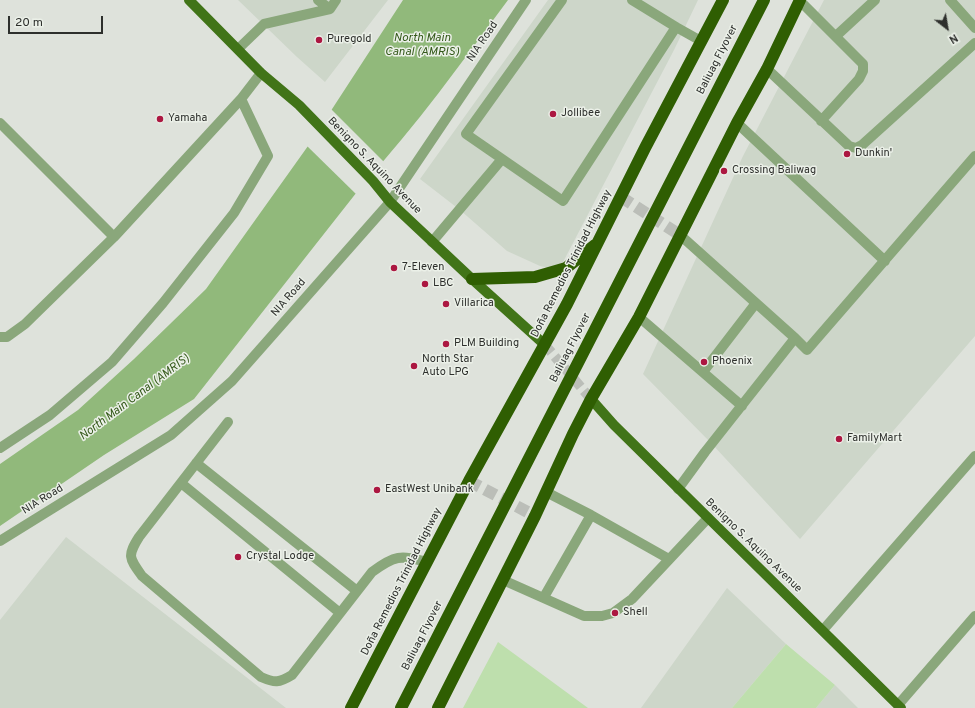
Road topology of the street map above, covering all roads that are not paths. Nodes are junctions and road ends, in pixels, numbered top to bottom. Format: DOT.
graph roads {
  1 [pos="189,0"];
  2 [pos="318,0"];
  3 [pos="336,0"];
  4 [pos="526,0"];
  5 [pos="562,0"];
  6 [pos="632,0"];
  7 [pos="723,0"];
  8 [pos="764,0"];
  9 [pos="800,0"];
  10 [pos="875,0"];
  11 [pos="950,0"];
  12 [pos="330,9"];
  13 [pos="676,28"];
  14 [pos="975,28"];
  15 [pos="836,36"];
  16 [pos="701,41"];
  17 [pos="975,43"];
  18 [pos="238,49"];
  19 [pos="767,69"];
  20 [pos="261,72"];
  21 [pos="241,100"];
  22 [pos="822,121"];
  23 [pos="0,123"];
  24 [pos="737,123"];
  25 [pos="975,156"];
  26 [pos="502,159"];
  27 [pos="390,202"];
  28 [pos="680,235"];
  29 [pos="114,237"];
  30 [pos="432,242"];
  31 [pos="598,244"];
  32 [pos="885,261"];
  33 [pos="472,279"];
  34 [pos="756,303"];
  35 [pos="639,317"];
  36 [pos="0,337"];
  37 [pos="795,338"];
  38 [pos="545,345"];
  39 [pos="703,372"];
  40 [pos="591,399"];
  41 [pos="742,406"];
  42 [pos="228,422"];
  43 [pos="0,448"];
  44 [pos="975,456"];
  45 [pos="196,463"];
  46 [pos="181,483"];
  47 [pos="678,489"];
  48 [pos="546,492"];
  49 [pos="591,515"];
  50 [pos="708,518"];
  51 [pos="0,541"];
  52 [pos="669,559"];
  53 [pos="427,562"];
  54 [pos="503,580"];
  55 [pos="357,591"];
  56 [pos="544,597"];
  57 [pos="340,613"];
  58 [pos="975,616"];
  59 [pos="823,630"];
  60 [pos="899,706"];
  61 [pos="351,708"];
  62 [pos="401,708"];
  63 [pos="438,708"];
  1 -- 18 [label="main road, Benigno S. Aquino Avenue"];
  2 -- 12 [label="street"];
  3 -- 12 [label="street"];
  4 -- 27 [label="street, NIA Road"];
  5 -- 26 [label="street"];
  6 -- 13 [label="street"];
  7 -- 16 [label="highway, Doña Remedios Trinidad Highway"];
  8 -- 62 [label="highway, Baliuag Flyover, bridge"];
  9 -- 15 [label="street"];
  9 -- 19 [label="highway"];
  10 -- 15 [label="street"];
  11 -- 14 [label="street"];
  12 -- 18 [label="street"];
  13 -- 16 [label="street"];
  13 -- 26 [label="street"];
  15 -- 22 [label="street"];
  16 -- 31 [label="highway, Doña Remedios Trinidad Highway"];
  17 -- 22 [label="street"];
  18 -- 20 [label="main road, Benigno S. Aquino Avenue"];
  19 -- 22 [label="street"];
  19 -- 24 [label="highway"];
  20 -- 21 [label="street"];
  20 -- 27 [label="main road, Benigno S. Aquino Avenue"];
  21 -- 29 [label="street"];
  21 -- 43 [label="street"];
  23 -- 29 [label="street"];
  24 -- 28 [label="highway"];
  24 -- 32 [label="street"];
  25 -- 32 [label="street"];
  26 -- 30 [label="street"];
  27 -- 30 [label="main road, Benigno S. Aquino Avenue"];
  27 -- 51 [label="street, NIA Road"];
  28 -- 34 [label="street"];
  28 -- 35 [label="highway"];
  29 -- 36 [label="street"];
  30 -- 33 [label="main road, Benigno S. Aquino Avenue"];
  31 -- 33 [label="highway"];
  31 -- 38 [label="highway, Doña Remedios Trinidad Highway"];
  32 -- 37 [label="street"];
  33 -- 38 [label="main road, Benigno S. Aquino Avenue"];
  34 -- 37 [label="street"];
  34 -- 39 [label="street"];
  35 -- 39 [label="street"];
  35 -- 40 [label="highway"];
  37 -- 41 [label="street"];
  38 -- 53 [label="highway, Doña Remedios Trinidad Highway"];
  39 -- 41 [label="street"];
  40 -- 47 [label="main road, Benigno S. Aquino Avenue"];
  40 -- 48 [label="highway"];
  41 -- 47 [label="street"];
  42 -- 45 [label="street"];
  44 -- 59 [label="street"];
  45 -- 46 [label="street"];
  45 -- 55 [label="street"];
  46 -- 57 [label="street"];
  46 -- 57 [label="street"];
  47 -- 50 [label="main road, Benigno S. Aquino Avenue"];
  48 -- 49 [label="street"];
  48 -- 54 [label="highway"];
  49 -- 52 [label="street"];
  49 -- 56 [label="street"];
  50 -- 52 [label="street"];
  50 -- 59 [label="main road, Benigno S. Aquino Avenue"];
  52 -- 56 [label="street"];
  53 -- 55 [label="street"];
  53 -- 61 [label="highway, Doña Remedios Trinidad Highway"];
  54 -- 56 [label="street"];
  54 -- 63 [label="highway"];
  55 -- 57 [label="street"];
  58 -- 60 [label="street"];
  59 -- 60 [label="main road, Benigno S. Aquino Avenue"];
}
